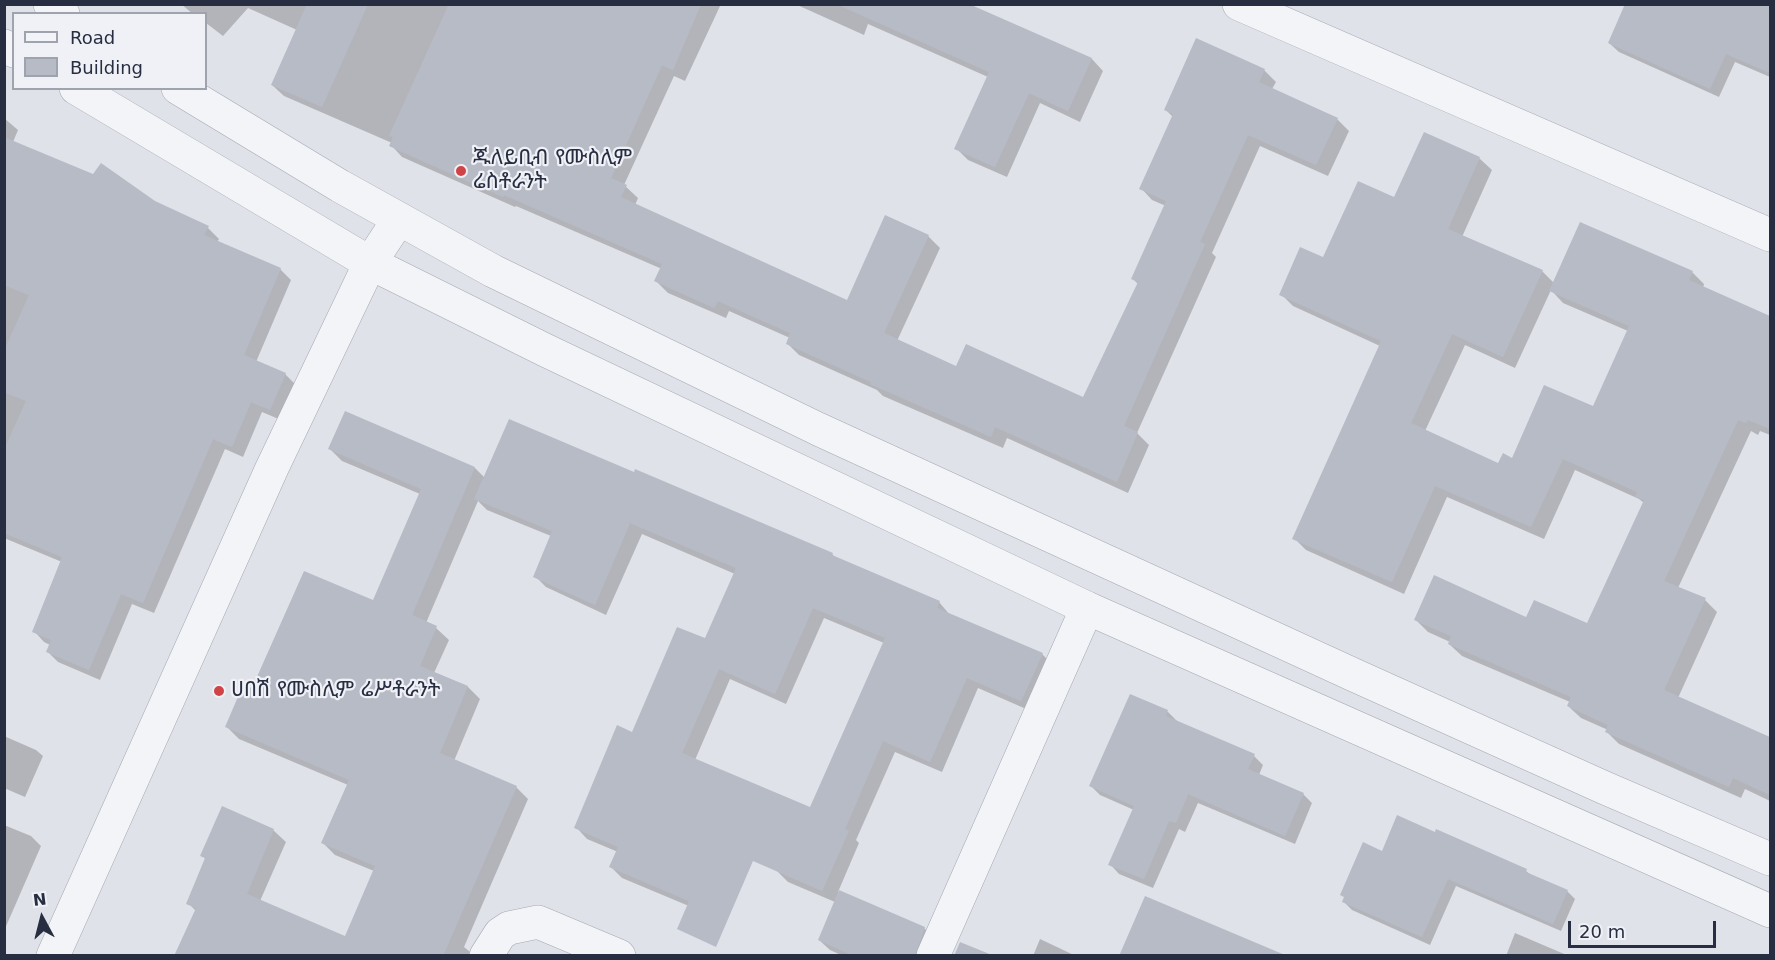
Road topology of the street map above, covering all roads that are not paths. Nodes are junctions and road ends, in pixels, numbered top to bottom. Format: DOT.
graph roads {
  1 [pos="1239,4"];
  2 [pos="79,90"];
  3 [pos="181,90"];
  4 [pos="399,219"];
  5 [pos="1770,235"];
  6 [pos="370,262"];
  7 [pos="1088,608"];
  8 [pos="1770,859"];
  9 [pos="1770,911"];
  10 [pos="56,954"];
  11 [pos="486,956"];
  12 [pos="618,956"];
  13 [pos="933,956"];
  1 -- 5 [label="street"];
  2 -- 6 [label="street"];
  3 -- 4 [label="street"];
  4 -- 6 [label="street"];
  4 -- 8 [label="street"];
  6 -- 7 [label="street"];
  6 -- 10 [label="street"];
  7 -- 9 [label="street"];
  7 -- 13 [label="street"];
  11 -- 12 [label="street"];
}
